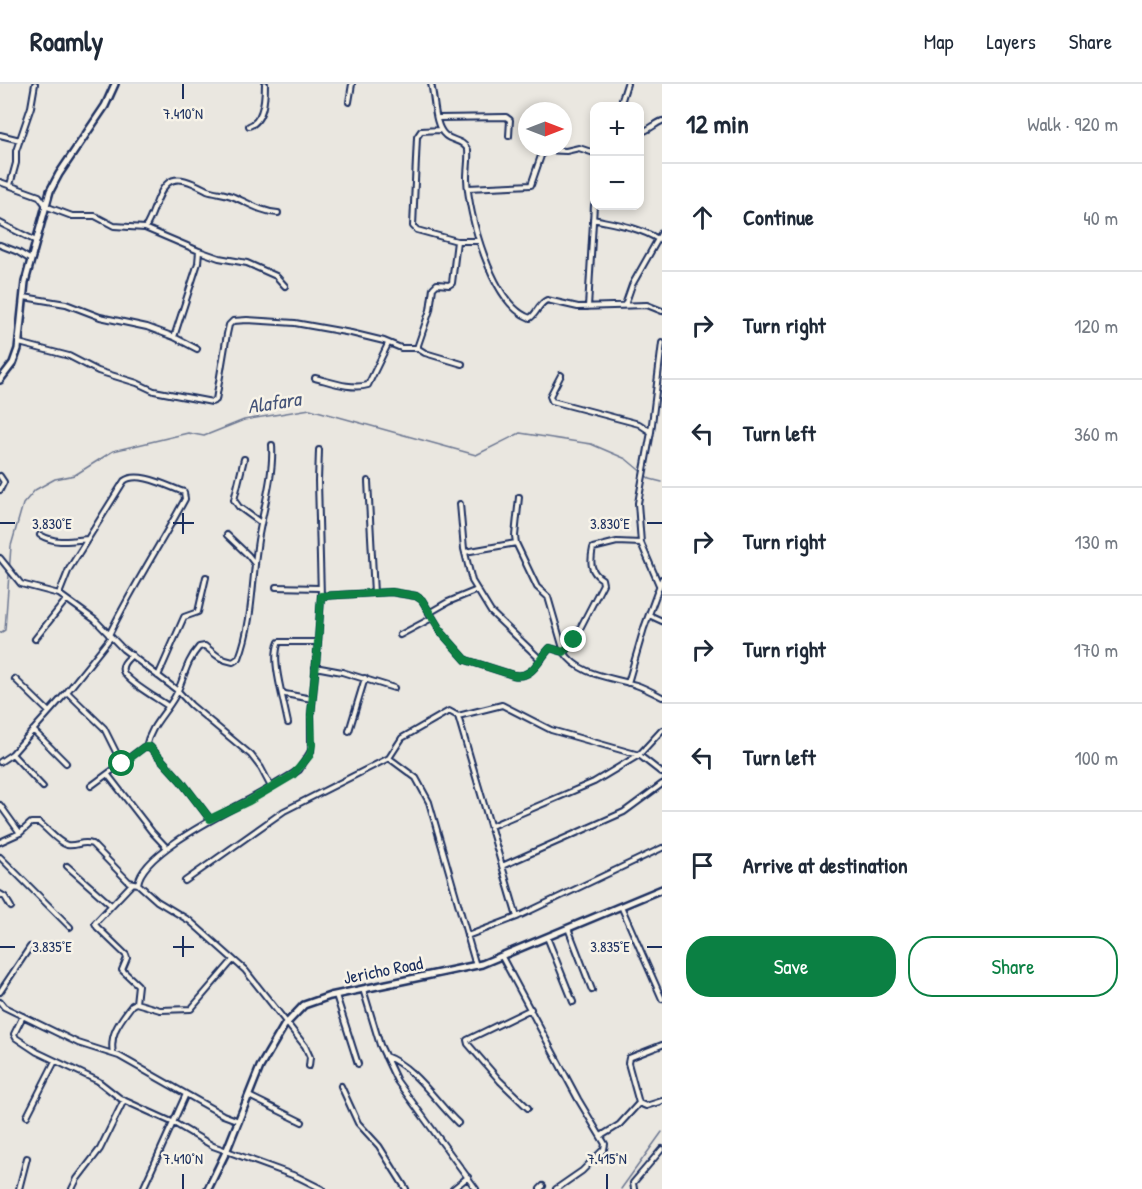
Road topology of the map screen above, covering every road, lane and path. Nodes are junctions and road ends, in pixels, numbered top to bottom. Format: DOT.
graph roads {
  1 [pos="35,84"];
  2 [pos="115,84"];
  3 [pos="265,84"];
  4 [pos="352,84"];
  5 [pos="431,84"];
  6 [pos="627,84"];
  7 [pos="349,102"];
  8 [pos="621,102"];
  9 [pos="438,118"];
  10 [pos="662,121"];
  11 [pos="249,126"];
  12 [pos="440,130"];
  13 [pos="644,131"];
  14 [pos="0,135"];
  15 [pos="509,136"];
  16 [pos="20,140"];
  17 [pos="590,152"];
  18 [pos="0,182"];
  19 [pos="9,185"];
  20 [pos="468,188"];
  21 [pos="45,205"];
  22 [pos="594,210"];
  23 [pos="278,213"];
  24 [pos="593,219"];
  25 [pos="0,223"];
  26 [pos="145,228"];
  27 [pos="662,232"];
  28 [pos="658,238"];
  29 [pos="36,241"];
  30 [pos="457,241"];
  31 [pos="479,241"];
  32 [pos="0,245"];
  33 [pos="199,251"];
  34 [pos="31,261"];
  35 [pos="285,286"];
  36 [pos="24,297"];
  37 [pos="625,305"];
  38 [pos="588,307"];
  39 [pos="662,311"];
  40 [pos="174,337"];
  41 [pos="19,343"];
  42 [pos="388,344"];
  43 [pos="662,344"];
  44 [pos="417,348"];
  45 [pos="196,349"];
  46 [pos="462,364"];
  47 [pos="561,375"];
  48 [pos="315,378"];
  49 [pos="0,380"];
  50 [pos="651,432"];
  51 [pos="272,445"];
  52 [pos="319,450"];
  53 [pos="244,459"];
  54 [pos="0,476"];
  55 [pos="368,481"];
  56 [pos="0,490"];
  57 [pos="519,497"];
  58 [pos="460,504"];
  59 [pos="261,522"];
  60 [pos="40,535"];
  61 [pos="227,535"];
  62 [pos="87,539"];
  63 [pos="516,543"];
  64 [pos="641,543"];
  65 [pos="465,552"];
  66 [pos="0,558"];
  67 [pos="256,565"];
  68 [pos="206,577"];
  69 [pos="662,579"];
  70 [pos="659,585"];
  71 [pos="276,586"];
  72 [pos="319,588"];
  73 [pos="477,590"];
  74 [pos="374,593"];
  75 [pos="59,594"];
  76 [pos="321,596"];
  77 [pos="66,600"];
  78 [pos="429,613"];
  79 [pos="649,615"];
  80 [pos="432,618"];
  81 [pos="662,621"];
  82 [pos="400,634"];
  83 [pos="110,636"];
  84 [pos="35,639"];
  85 [pos="318,642"];
  86 [pos="564,652"];
  87 [pos="132,655"];
  88 [pos="541,660"];
  89 [pos="315,668"];
  90 [pos="158,676"];
  91 [pos="365,678"];
  92 [pos="15,679"];
  93 [pos="628,683"];
  94 [pos="394,688"];
  95 [pos="178,691"];
  96 [pos="281,691"];
  97 [pos="67,692"];
  98 [pos="662,697"];
  99 [pos="312,699"];
  100 [pos="168,706"];
  101 [pos="49,712"];
  102 [pos="459,716"];
  103 [pos="288,723"];
  104 [pos="33,730"];
  105 [pos="662,730"];
  106 [pos="349,731"];
  107 [pos="146,747"];
  108 [pos="12,754"];
  109 [pos="639,755"];
  110 [pos="389,758"];
  111 [pos="0,762"];
  112 [pos="66,763"];
  113 [pos="122,764"];
  114 [pos="662,773"];
  115 [pos="108,775"];
  116 [pos="662,784"];
  117 [pos="91,786"];
  118 [pos="43,787"];
  119 [pos="271,787"];
  120 [pos="0,805"];
  121 [pos="210,819"];
  122 [pos="490,826"];
  123 [pos="20,833"];
  124 [pos="0,842"];
  125 [pos="167,848"];
  126 [pos="662,848"];
  127 [pos="0,857"];
  128 [pos="67,866"];
  129 [pos="502,866"];
  130 [pos="185,881"];
  131 [pos="132,884"];
  132 [pos="138,884"];
  133 [pos="662,889"];
  134 [pos="0,894"];
  135 [pos="111,905"];
  136 [pos="621,906"];
  137 [pos="11,907"];
  138 [pos="517,917"];
  139 [pos="70,927"];
  140 [pos="568,927"];
  141 [pos="467,936"];
  142 [pos="546,937"];
  143 [pos="30,947"];
  144 [pos="502,957"];
  145 [pos="233,960"];
  146 [pos="476,966"];
  147 [pos="363,989"];
  148 [pos="592,990"];
  149 [pos="0,992"];
  150 [pos="336,995"];
  151 [pos="662,999"];
  152 [pos="0,1002"];
  153 [pos="573,1002"];
  154 [pos="136,1003"];
  155 [pos="2,1007"];
  156 [pos="531,1009"];
  157 [pos="23,1016"];
  158 [pos="287,1023"];
  159 [pos="662,1045"];
  160 [pos="112,1053"];
  161 [pos="384,1056"];
  162 [pos="55,1061"];
  163 [pos="358,1064"];
  164 [pos="309,1066"];
  165 [pos="341,1086"];
  166 [pos="186,1094"];
  167 [pos="249,1096"];
  168 [pos="124,1100"];
  169 [pos="662,1101"];
  170 [pos="639,1103"];
  171 [pos="528,1107"];
  172 [pos="27,1116"];
  173 [pos="239,1121"];
  174 [pos="302,1122"];
  175 [pos="174,1123"];
  176 [pos="458,1123"];
  177 [pos="601,1136"];
  178 [pos="662,1149"];
  179 [pos="226,1152"];
  180 [pos="27,1158"];
  181 [pos="468,1177"];
  182 [pos="19,1189"];
  183 [pos="72,1189"];
  184 [pos="143,1189"];
  185 [pos="208,1189"];
  186 [pos="322,1189"];
  187 [pos="406,1189"];
  188 [pos="453,1189"];
  189 [pos="476,1189"];
  190 [pos="556,1189"];
  191 [pos="634,1189"];
  1 -- 16 [label="street"];
  2 -- 21 [label="street"];
  3 -- 11 [label="street"];
  4 -- 7 [label="street"];
  5 -- 9 [label="street"];
  6 -- 8 [label="street"];
  9 -- 12 [label="street"];
  9 -- 15 [label="street"];
  10 -- 13 [label="street"];
  12 -- 20 [label="street"];
  12 -- 30 [label="street"];
  14 -- 16 [label="street"];
  16 -- 19 [label="street"];
  17 -- 20 [label="street"];
  18 -- 19 [label="street"];
  19 -- 21 [label="street"];
  20 -- 31 [label="street"];
  21 -- 26 [label="street"];
  21 -- 29 [label="street"];
  22 -- 24 [label="street"];
  23 -- 26 [label="street"];
  24 -- 28 [label="street"];
  24 -- 38 [label="street"];
  25 -- 29 [label="street"];
  26 -- 33 [label="street"];
  27 -- 28 [label="street"];
  28 -- 37 [label="street"];
  29 -- 34 [label="street"];
  30 -- 31 [label="street"];
  30 -- 44 [label="street"];
  31 -- 38 [label="street"];
  32 -- 34 [label="street"];
  33 -- 35 [label="street"];
  33 -- 40 [label="street"];
  34 -- 36 [label="street"];
  36 -- 40 [label="street"];
  36 -- 41 [label="street"];
  37 -- 38 [label="street"];
  37 -- 39 [label="street"];
  40 -- 45 [label="street"];
  41 -- 42 [label="street"];
  41 -- 49 [label="street"];
  42 -- 44 [label="street"];
  42 -- 48 [label="street"];
  43 -- 50 [label="street"];
  44 -- 46 [label="street"];
  47 -- 50 [label="street"];
  50 -- 64 [label="street"];
  51 -- 59 [label="street"];
  52 -- 72 [label="street"];
  53 -- 59 [label="street"];
  54 -- 56 [label="street"];
  55 -- 74 [label="street"];
  57 -- 63 [label="street"];
  58 -- 65 [label="street"];
  59 -- 67 [label="street"];
  60 -- 62 [label="street"];
  61 -- 67 [label="street"];
  62 -- 75 [label="street"];
  62 -- 83 [label="street"];
  63 -- 65 [label="street"];
  63 -- 86 [label="street"];
  64 -- 70 [label="street"];
  64 -- 86 [label="street"];
  65 -- 73 [label="street"];
  66 -- 75 [label="street"];
  67 -- 95 [label="street"];
  68 -- 90 [label="street"];
  69 -- 70 [label="street"];
  70 -- 79 [label="street"];
  71 -- 72 [label="street"];
  72 -- 76 [label="street"];
  73 -- 78 [label="street"];
  73 -- 88 [label="street"];
  74 -- 76 [label="street"];
  74 -- 78 [label="street"];
  75 -- 77 [label="street"];
  76 -- 85 [label="street"];
  77 -- 83 [label="street"];
  77 -- 84 [label="street"];
  78 -- 80 [label="street"];
  79 -- 81 [label="street"];
  79 -- 93 [label="street"];
  80 -- 82 [label="street"];
  80 -- 88 [label="street"];
  83 -- 87 [label="street"];
  83 -- 97 [label="street"];
  85 -- 89 [label="street"];
  85 -- 96 [label="street"];
  86 -- 88 [label="street"];
  86 -- 93 [label="street"];
  87 -- 90 [label="street"];
  87 -- 100 [label="street"];
  89 -- 91 [label="street"];
  89 -- 99 [label="street"];
  90 -- 95 [label="street"];
  91 -- 94 [label="street"];
  91 -- 106 [label="street"];
  92 -- 101 [label="street"];
  93 -- 98 [label="street"];
  95 -- 100 [label="street"];
  95 -- 119 [label="street"];
  96 -- 99 [label="street"];
  96 -- 103 [label="street"];
  97 -- 101 [label="street"];
  97 -- 113 [label="street"];
  99 -- 119 [label="street"];
  100 -- 107 [label="street"];
  101 -- 104 [label="street"];
  102 -- 109 [label="street"];
  102 -- 110 [label="street"];
  102 -- 122 [label="street"];
  104 -- 108 [label="street"];
  104 -- 112 [label="street"];
  105 -- 109 [label="street"];
  107 -- 113 [label="street"];
  107 -- 121 [label="street"];
  108 -- 111 [label="street"];
  108 -- 118 [label="street"];
  109 -- 114 [label="street"];
  109 -- 122 [label="street"];
  110 -- 130 [label="street"];
  110 -- 141 [label="street"];
  113 -- 115 [label="street"];
  115 -- 117 [label="street"];
  115 -- 125 [label="street"];
  116 -- 129 [label="street"];
  119 -- 121 [label="street"];
  120 -- 123 [label="street"];
  121 -- 125 [label="street"];
  122 -- 129 [label="street"];
  123 -- 124 [label="street"];
  123 -- 131 [label="street"];
  125 -- 132 [label="street"];
  126 -- 138 [label="street"];
  127 -- 139 [label="street"];
  128 -- 135 [label="street"];
  129 -- 138 [label="street"];
  131 -- 132 [label="street"];
  131 -- 135 [label="street"];
  132 -- 145 [label="street"];
  133 -- 136 [label="street, Jericho Road"];
  134 -- 137 [label="street"];
  135 -- 154 [label="street"];
  136 -- 140 [label="street, Jericho Road"];
  136 -- 151 [label="street"];
  138 -- 141 [label="street"];
  140 -- 142 [label="street, Jericho Road"];
  140 -- 148 [label="street"];
  141 -- 146 [label="street"];
  142 -- 144 [label="street, Jericho Road"];
  142 -- 153 [label="street"];
  143 -- 149 [label="street"];
  144 -- 146 [label="street, Jericho Road"];
  144 -- 156 [label="street"];
  145 -- 154 [label="street"];
  145 -- 158 [label="street"];
  146 -- 147 [label="street, Jericho Road"];
  147 -- 150 [label="street, Jericho Road"];
  147 -- 161 [label="street"];
  150 -- 158 [label="street, Jericho Road"];
  150 -- 163 [label="street"];
  152 -- 155 [label="street"];
  154 -- 160 [label="street"];
  155 -- 157 [label="street"];
  156 -- 171 [label="street"];
  156 -- 177 [label="street"];
  157 -- 160 [label="street"];
  157 -- 162 [label="street"];
  158 -- 164 [label="street"];
  158 -- 167 [label="street, Jericho Road"];
  159 -- 170 [label="street"];
  160 -- 166 [label="street"];
  161 -- 176 [label="street"];
  161 -- 181 [label="street"];
  162 -- 168 [label="street"];
  162 -- 172 [label="street"];
  165 -- 187 [label="street"];
  166 -- 173 [label="street"];
  166 -- 175 [label="street"];
  167 -- 173 [label="street, Jericho Road"];
  167 -- 174 [label="street"];
  168 -- 175 [label="street"];
  168 -- 183 [label="street"];
  169 -- 170 [label="street"];
  170 -- 177 [label="street"];
  173 -- 179 [label="street, Jericho Road"];
  175 -- 179 [label="street"];
  175 -- 184 [label="street"];
  177 -- 190 [label="street"];
  178 -- 191 [label="street"];
  179 -- 185 [label="street, Jericho Road"];
  179 -- 186 [label="street"];
  180 -- 182 [label="street"];
  181 -- 188 [label="street"];
  181 -- 189 [label="street"];
}
